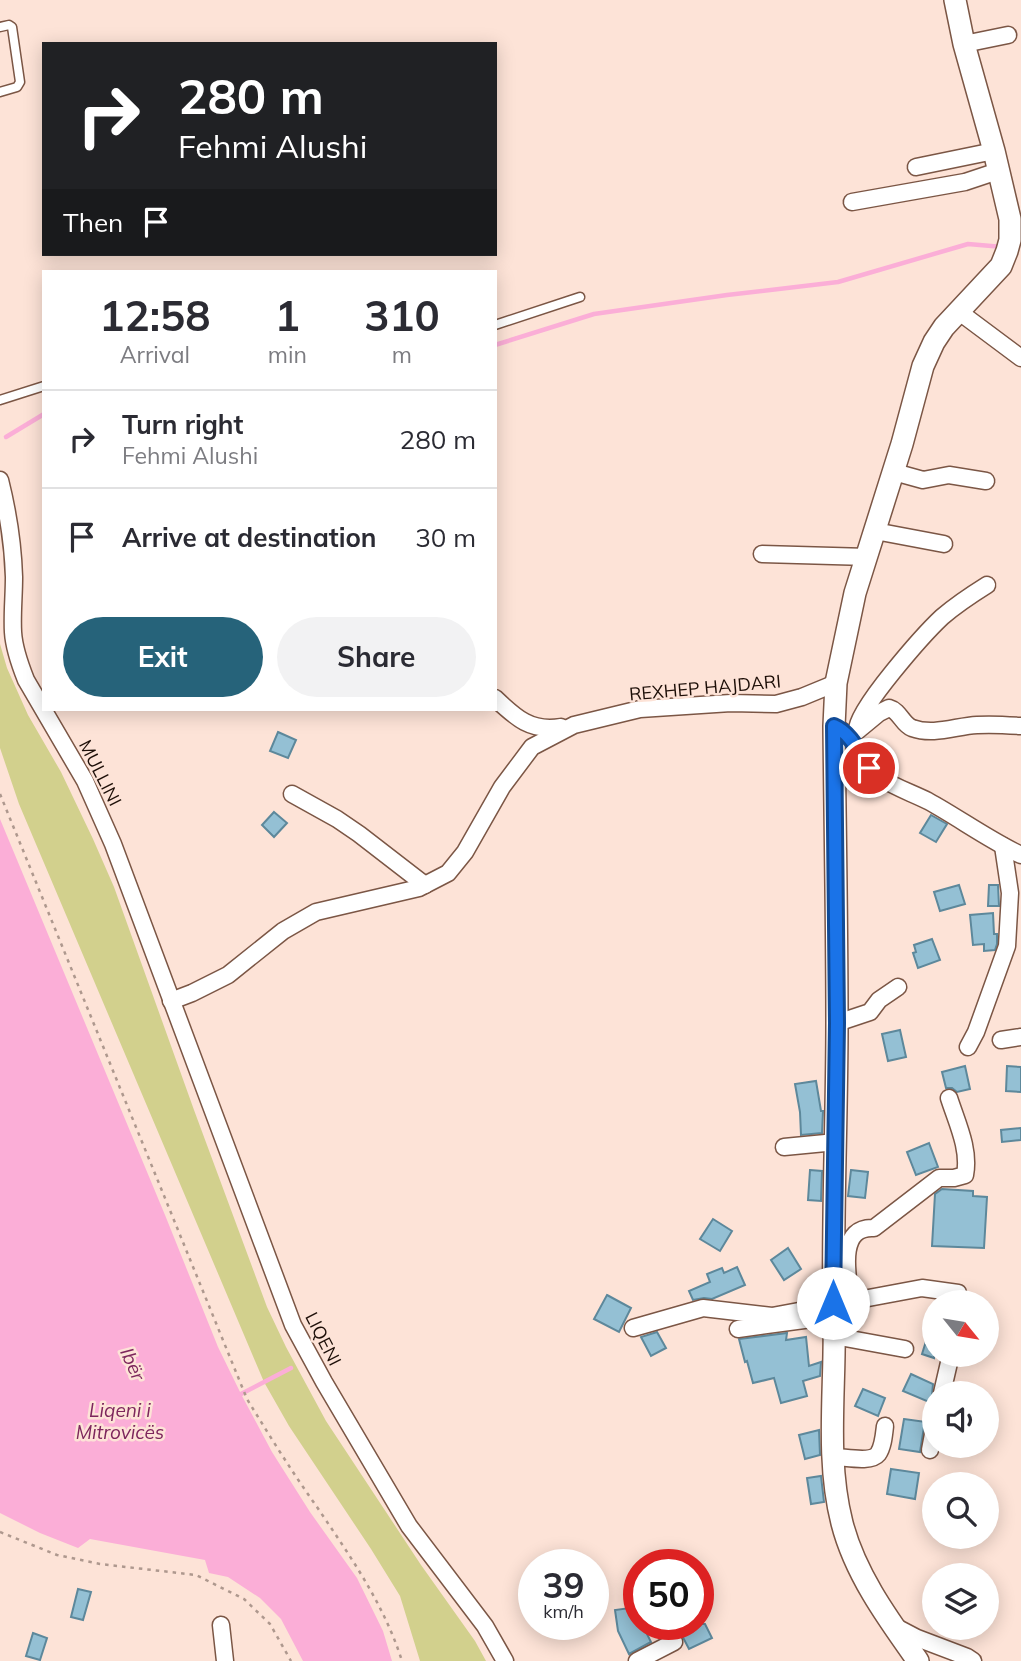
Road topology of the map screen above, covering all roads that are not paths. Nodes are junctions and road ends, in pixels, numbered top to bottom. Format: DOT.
graph roads {
  1 [pos="955,0"];
  2 [pos="0,27"];
  3 [pos="1008,35"];
  4 [pos="964,44"];
  5 [pos="0,92"];
  6 [pos="996,161"];
  7 [pos="916,167"];
  8 [pos="852,202"];
  9 [pos="1012,232"];
  10 [pos="580,297"];
  11 [pos="958,312"];
  12 [pos="497,324"];
  13 [pos="1021,358"];
  14 [pos="42,387"];
  15 [pos="0,400"];
  16 [pos="894,471"];
  17 [pos="0,480"];
  18 [pos="986,481"];
  19 [pos="875,531"];
  20 [pos="944,544"];
  21 [pos="762,554"];
  22 [pos="868,557"];
  23 [pos="987,585"];
  24 [pos="836,683"];
  25 [pos="497,700"];
  26 [pos="42,707"];
  27 [pos="44,711"];
  28 [pos="574,725"];
  29 [pos="1021,726"];
  30 [pos="847,732"];
  31 [pos="292,794"];
  32 [pos="1003,846"];
  33 [pos="1021,855"];
  34 [pos="425,885"];
  35 [pos="898,987"];
  36 [pos="171,1001"];
  37 [pos="837,1023"];
  38 [pos="1021,1037"];
  39 [pos="1000,1040"];
  40 [pos="968,1047"];
  41 [pos="948,1098"];
  42 [pos="835,1142"];
  43 [pos="784,1147"];
  44 [pos="936,1290"];
  45 [pos="838,1314"];
  46 [pos="633,1328"];
  47 [pos="738,1329"];
  48 [pos="905,1349"];
  49 [pos="885,1426"];
  50 [pos="834,1457"];
  51 [pos="221,1625"];
  52 [pos="893,1625"];
  53 [pos="674,1642"];
  54 [pos="225,1661"];
  55 [pos="505,1661"];
  56 [pos="637,1661"];
  57 [pos="918,1661"];
  58 [pos="973,1661"];
  1 -- 4 [label="main road"];
  2 -- 5 [label="lane"];
  3 -- 4 [label="street"];
  4 -- 6 [label="main road"];
  6 -- 7 [label="street"];
  6 -- 8 [label="street"];
  6 -- 9 [label="main road"];
  9 -- 11 [label="main road"];
  10 -- 12 [label="lane"];
  11 -- 13 [label="street"];
  11 -- 16 [label="main road"];
  14 -- 15 [label="lane"];
  16 -- 18 [label="street"];
  16 -- 19 [label="main road"];
  17 -- 26 [label="street, MULLINI"];
  19 -- 20 [label="street"];
  19 -- 22 [label="main road"];
  21 -- 22 [label="street"];
  22 -- 24 [label="main road"];
  23 -- 30 [label="street"];
  24 -- 28 [label="street, REXHEP HAJDARI"];
  24 -- 30 [label="main road"];
  25 -- 28 [label="street, REXHEP HAJDARI"];
  27 -- 36 [label="street, MULLINI"];
  28 -- 34 [label="street, REXHEP HAJDARI"];
  29 -- 30 [label="street"];
  30 -- 32 [label="street"];
  30 -- 37 [label="main road"];
  31 -- 34 [label="street"];
  32 -- 33 [label="street"];
  32 -- 40 [label="street"];
  34 -- 36 [label="street, REXHEP HAJDARI"];
  35 -- 37 [label="street"];
  36 -- 55 [label="street, LIQENI"];
  37 -- 42 [label="main road"];
  38 -- 39 [label="street"];
  41 -- 45 [label="street"];
  42 -- 43 [label="street"];
  42 -- 45 [label="main road"];
  44 -- 45 [label="street"];
  45 -- 46 [label="street"];
  45 -- 47 [label="street"];
  45 -- 48 [label="street"];
  45 -- 50 [label="main road"];
  49 -- 50 [label="street"];
  50 -- 52 [label="main road"];
  51 -- 54 [label="street"];
  52 -- 57 [label="main road"];
  52 -- 58 [label="street"];
  53 -- 56 [label="street"];
}
